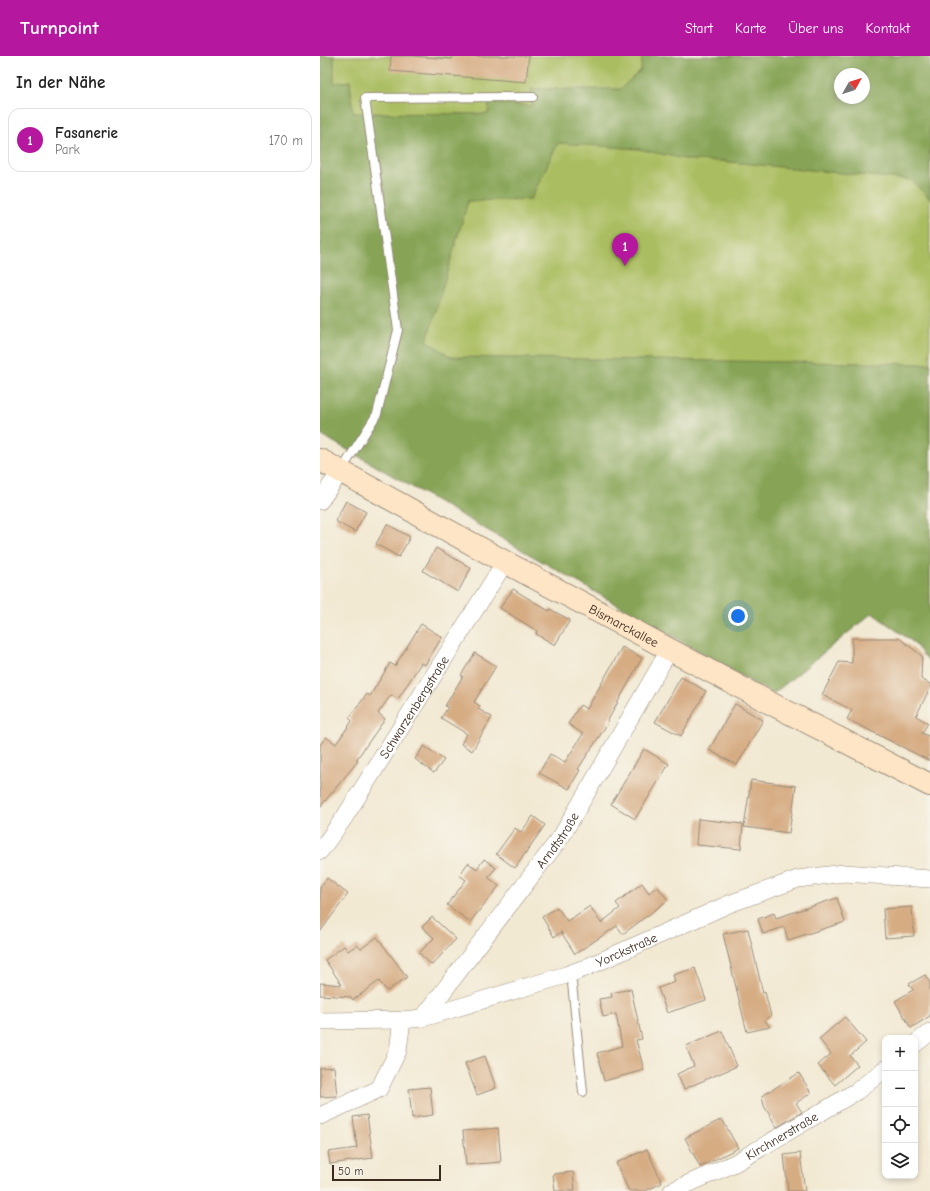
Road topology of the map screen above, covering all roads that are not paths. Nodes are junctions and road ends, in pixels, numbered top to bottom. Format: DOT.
graph roads {
  1 [pos="533,97"];
  2 [pos="320,460"];
  3 [pos="341,471"];
  4 [pos="320,501"];
  5 [pos="505,562"];
  6 [pos="670,649"];
  7 [pos="930,784"];
  8 [pos="320,851"];
  9 [pos="930,880"];
  10 [pos="571,973"];
  11 [pos="423,1018"];
  12 [pos="402,1020"];
  13 [pos="320,1021"];
  14 [pos="930,1032"];
  15 [pos="918,1042"];
  16 [pos="882,1071"];
  17 [pos="583,1092"];
  18 [pos="320,1116"];
  19 [pos="672,1191"];
  1 -- 3 [label="lane"];
  2 -- 3 [label="street, Bismarckallee"];
  3 -- 4 [label="street"];
  3 -- 5 [label="street, Bismarckallee"];
  5 -- 6 [label="street, Bismarckallee"];
  5 -- 8 [label="street, Schwarzenbergstraße"];
  6 -- 7 [label="street, Bismarckallee"];
  6 -- 11 [label="street, Arndtstraße"];
  9 -- 10 [label="street, Yorckstraße"];
  10 -- 11 [label="street, Yorckstraße"];
  10 -- 17 [label="lane"];
  11 -- 12 [label="street, Yorckstraße"];
  12 -- 13 [label="street, Yorckstraße"];
  12 -- 18 [label="street"];
  14 -- 15 [label="street"];
  16 -- 19 [label="street, Kirchnerstraße"];
}
